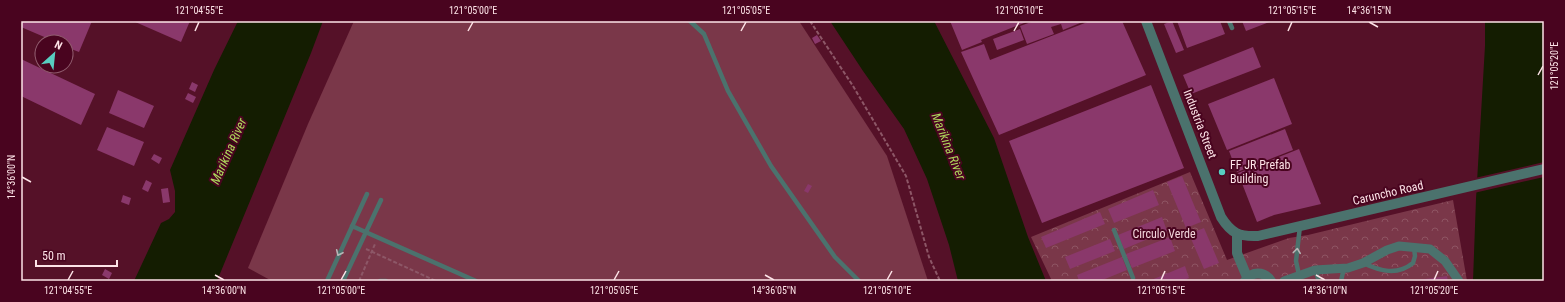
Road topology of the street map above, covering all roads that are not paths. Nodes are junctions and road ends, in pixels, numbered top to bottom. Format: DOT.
graph roads {
  1 [pos="690,21"];
  2 [pos="1146,21"];
  3 [pos="1229,21"];
  4 [pos="1232,28"];
  5 [pos="1544,169"];
  6 [pos="367,194"];
  7 [pos="381,200"];
  8 [pos="352,226"];
  9 [pos="1300,226"];
  10 [pos="1114,230"];
  11 [pos="366,232"];
  12 [pos="1237,234"];
  13 [pos="1414,248"];
  14 [pos="1363,263"];
  15 [pos="1344,268"];
  16 [pos="1315,270"];
  17 [pos="1299,275"];
  18 [pos="1133,278"];
  19 [pos="1246,279"];
  20 [pos="327,281"];
  21 [pos="343,281"];
  22 [pos="380,281"];
  23 [pos="386,281"];
  24 [pos="476,281"];
  25 [pos="859,281"];
  26 [pos="1271,281"];
  27 [pos="1284,281"];
  28 [pos="1319,281"];
  29 [pos="1341,281"];
  30 [pos="1459,281"];
  1 -- 25 [label="lane"];
  2 -- 12 [label="street, Industria Street"];
  3 -- 4 [label="lane"];
  5 -- 9 [label="street, Caruncho Road"];
  6 -- 8 [label="lane"];
  7 -- 11 [label="lane"];
  8 -- 11 [label="lane"];
  8 -- 20 [label="lane, one-way"];
  9 -- 12 [label="street, Caruncho Road"];
  17 -- 9 [label="lane, one-way"];
  10 -- 18 [label="lane"];
  11 -- 21 [label="lane"];
  11 -- 24 [label="lane"];
  12 -- 19 [label="street"];
  13 -- 14 [label="street"];
  13 -- 14 [label="lane"];
  13 -- 30 [label="street"];
  14 -- 15 [label="street"];
  15 -- 16 [label="street"];
  15 -- 29 [label="lane"];
  16 -- 17 [label="street"];
  16 -- 28 [label="lane"];
  17 -- 27 [label="street"];
  19 -- 26 [label="street"];
  22 -- 23 [label="lane"];
}
